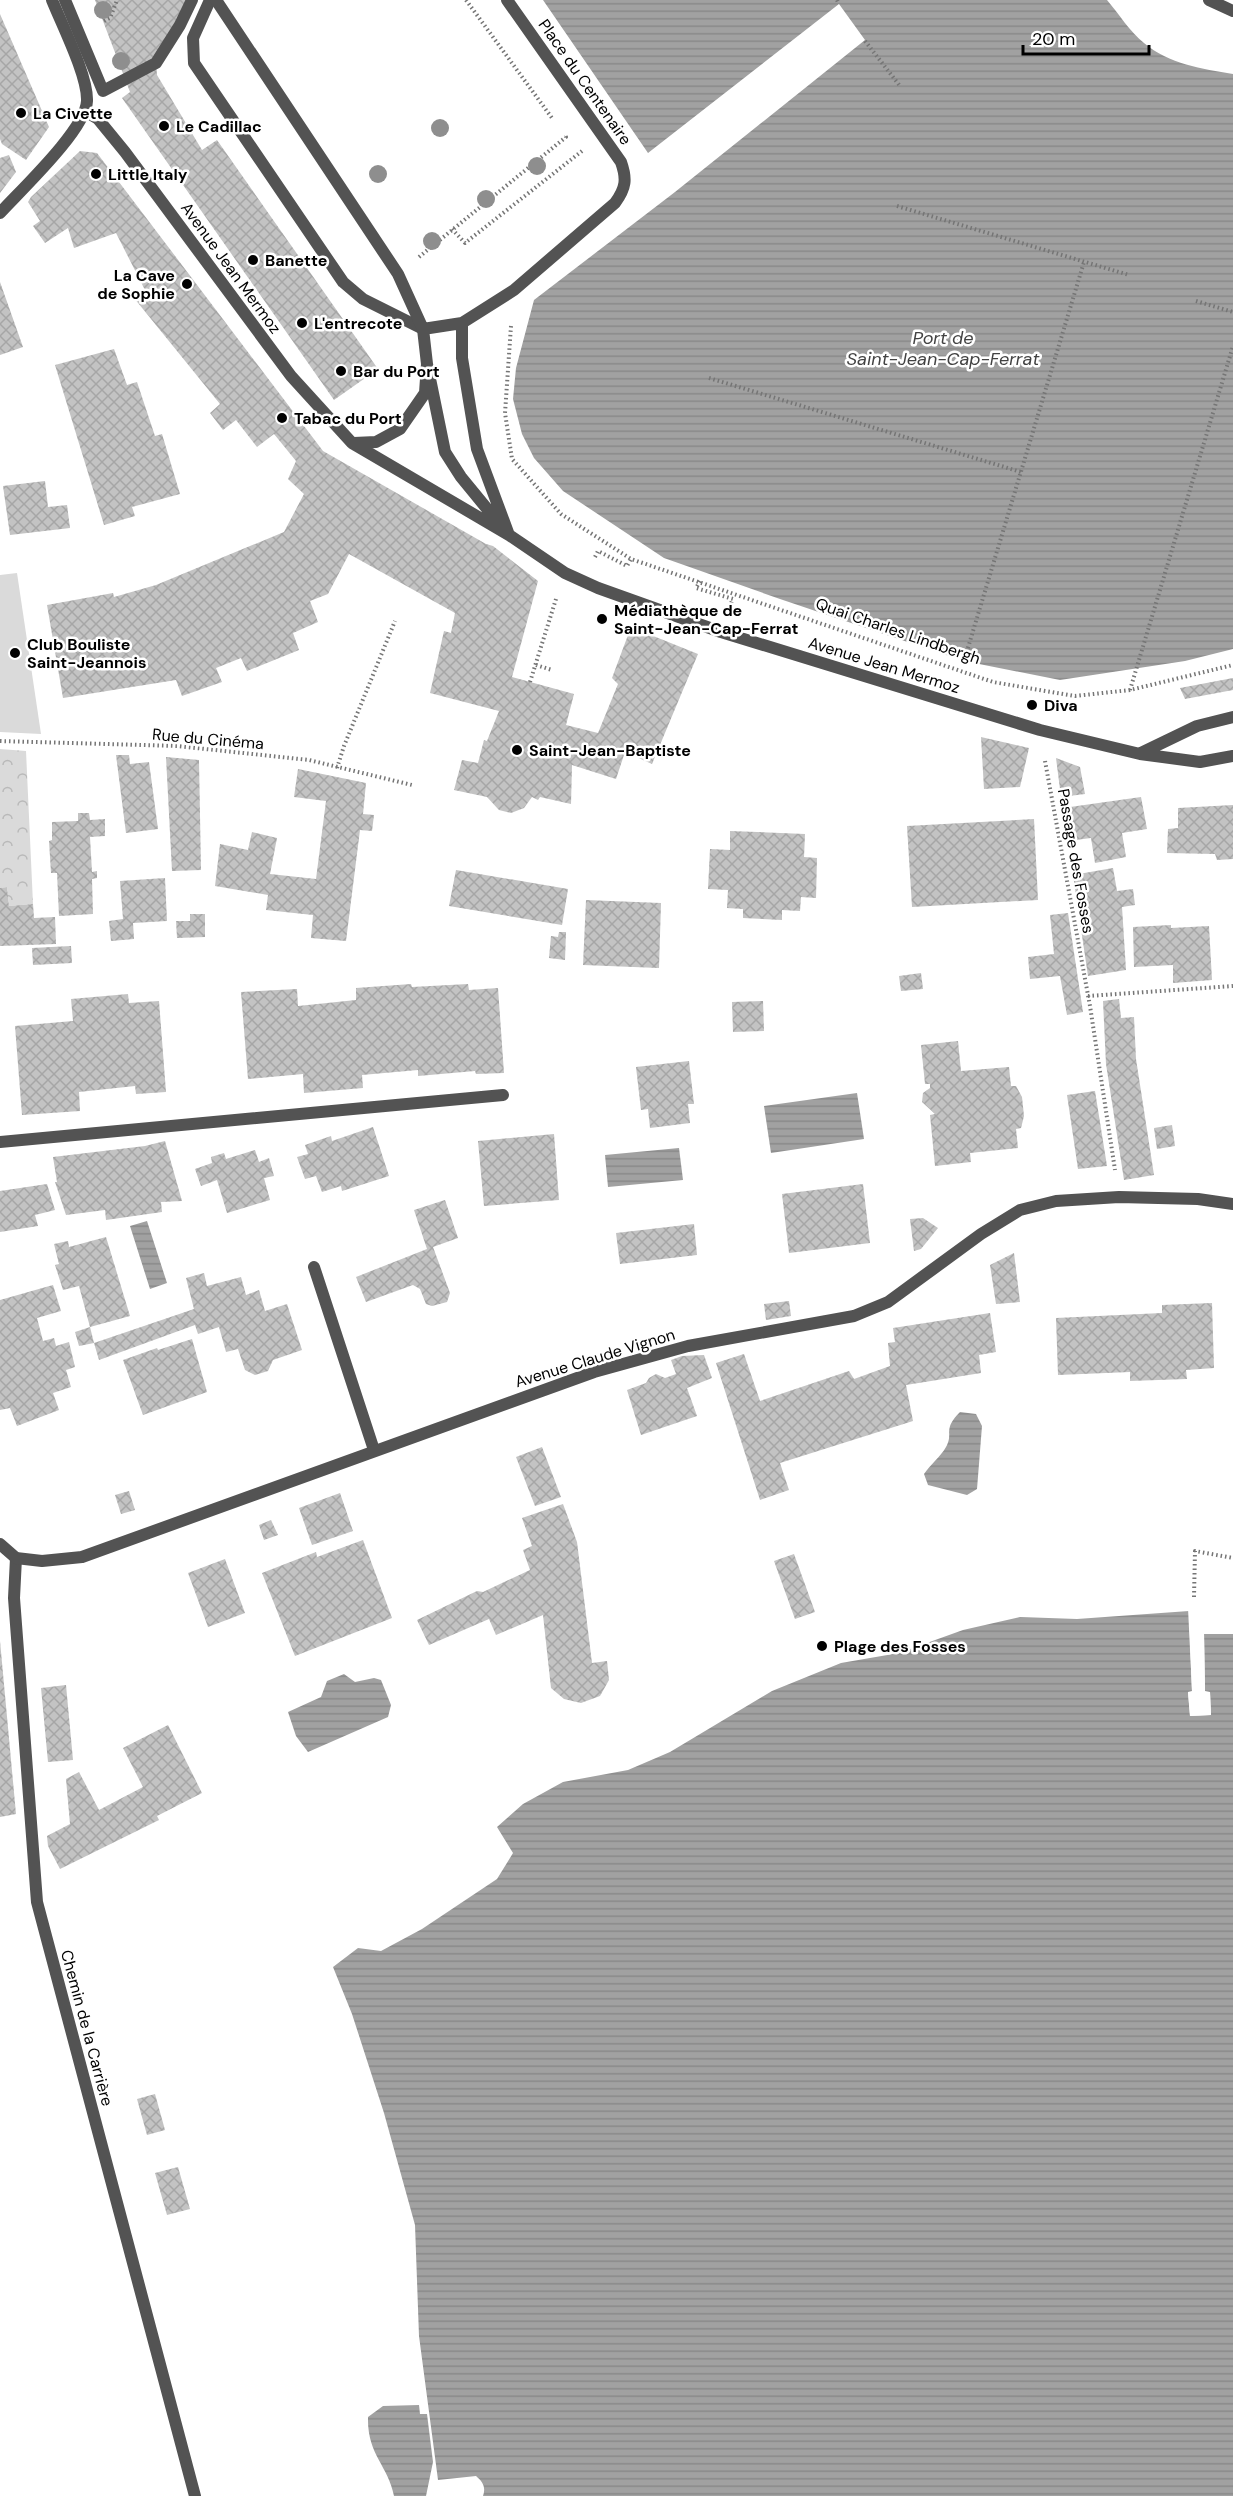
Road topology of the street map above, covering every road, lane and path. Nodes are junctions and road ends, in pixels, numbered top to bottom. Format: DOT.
graph roads {
  1 [pos="52,0"];
  2 [pos="65,0"];
  3 [pos="192,0"];
  4 [pos="210,0"];
  5 [pos="216,0"];
  6 [pos="466,0"];
  7 [pos="507,0"];
  8 [pos="1209,0"];
  9 [pos="1233,11"];
  10 [pos="865,41"];
  11 [pos="900,86"];
  12 [pos="85,111"];
  13 [pos="553,119"];
  14 [pos="560,128"];
  15 [pos="602,135"];
  16 [pos="897,206"];
  17 [pos="0,213"];
  18 [pos="452,229"];
  19 [pos="1084,262"];
  20 [pos="398,274"];
  21 [pos="1129,275"];
  22 [pos="514,290"];
  23 [pos="1196,301"];
  24 [pos="1233,312"];
  25 [pos="462,323"];
  26 [pos="423,329"];
  27 [pos="1233,346"];
  28 [pos="427,364"];
  29 [pos="709,378"];
  30 [pos="352,443"];
  31 [pos="1021,472"];
  32 [pos="508,535"];
  33 [pos="565,573"];
  34 [pos="395,621"];
  35 [pos="964,661"];
  36 [pos="536,665"];
  37 [pos="1233,665"];
  38 [pos="552,670"];
  39 [pos="530,682"];
  40 [pos="1130,690"];
  41 [pos="1233,717"];
  42 [pos="1040,730"];
  43 [pos="0,741"];
  44 [pos="1140,754"];
  45 [pos="1233,756"];
  46 [pos="337,768"];
  47 [pos="412,785"];
  48 [pos="1233,986"];
  49 [pos="1088,996"];
  50 [pos="503,1095"];
  51 [pos="0,1142"];
  52 [pos="1119,1197"];
  53 [pos="1233,1204"];
  54 [pos="314,1267"];
  55 [pos="374,1450"];
  56 [pos="0,1544"];
  57 [pos="16,1558"];
  58 [pos="1233,1558"];
  59 [pos="1194,1597"];
  60 [pos="195,2496"];
  1 -- 12 [label="street"];
  2 -- 3 [label="street"];
  4 -- 26 [label="street"];
  5 -- 20 [label="street"];
  6 -- 13 [label="path"];
  7 -- 15 [label="street, Place du Centenaire"];
  8 -- 9 [label="street"];
  10 -- 11 [label="path"];
  12 -- 17 [label="street"];
  12 -- 30 [label="street, Avenue Jean Mermoz"];
  14 -- 18 [label="path"];
  15 -- 18 [label="path"];
  15 -- 22 [label="street, Place du Centenaire"];
  16 -- 19 [label="path"];
  18 -- 20 [label="path"];
  19 -- 21 [label="path"];
  19 -- 31 [label="path"];
  20 -- 26 [label="street"];
  22 -- 25 [label="street, Place du Centenaire"];
  22 -- 40 [label="path, Quai Charles Lindbergh"];
  23 -- 24 [label="path"];
  25 -- 26 [label="street, Place du Centenaire"];
  25 -- 32 [label="street"];
  26 -- 28 [label="street, Avenue Jean Mermoz"];
  27 -- 40 [label="path"];
  28 -- 30 [label="street, Avenue Jean Mermoz"];
  28 -- 32 [label="street, Avenue Jean Mermoz"];
  29 -- 31 [label="path"];
  30 -- 32 [label="street, Avenue Jean Mermoz"];
  31 -- 35 [label="path"];
  32 -- 33 [label="street, Avenue Jean Mermoz"];
  33 -- 36 [label="path"];
  33 -- 42 [label="street, Avenue Jean Mermoz"];
  34 -- 46 [label="path"];
  36 -- 38 [label="path"];
  36 -- 39 [label="path"];
  37 -- 40 [label="path, Quai Charles Lindbergh"];
  41 -- 44 [label="street"];
  42 -- 44 [label="street, Avenue Jean Mermoz"];
  42 -- 49 [label="path, Passage des Fosses"];
  43 -- 46 [label="path, Rue du Cinéma"];
  44 -- 45 [label="street, Avenue Jean Mermoz"];
  46 -- 47 [label="path, Rue du Cinéma"];
  48 -- 49 [label="path"];
  49 -- 52 [label="path, Passage des Fosses"];
  50 -- 51 [label="street"];
  52 -- 53 [label="street, Avenue Claude Vignon"];
  52 -- 55 [label="street, Avenue Claude Vignon"];
  54 -- 55 [label="street"];
  55 -- 57 [label="street, Avenue Claude Vignon"];
  56 -- 57 [label="street"];
  57 -- 60 [label="street, Chemin de la Carrière"];
  58 -- 59 [label="path"];
}
